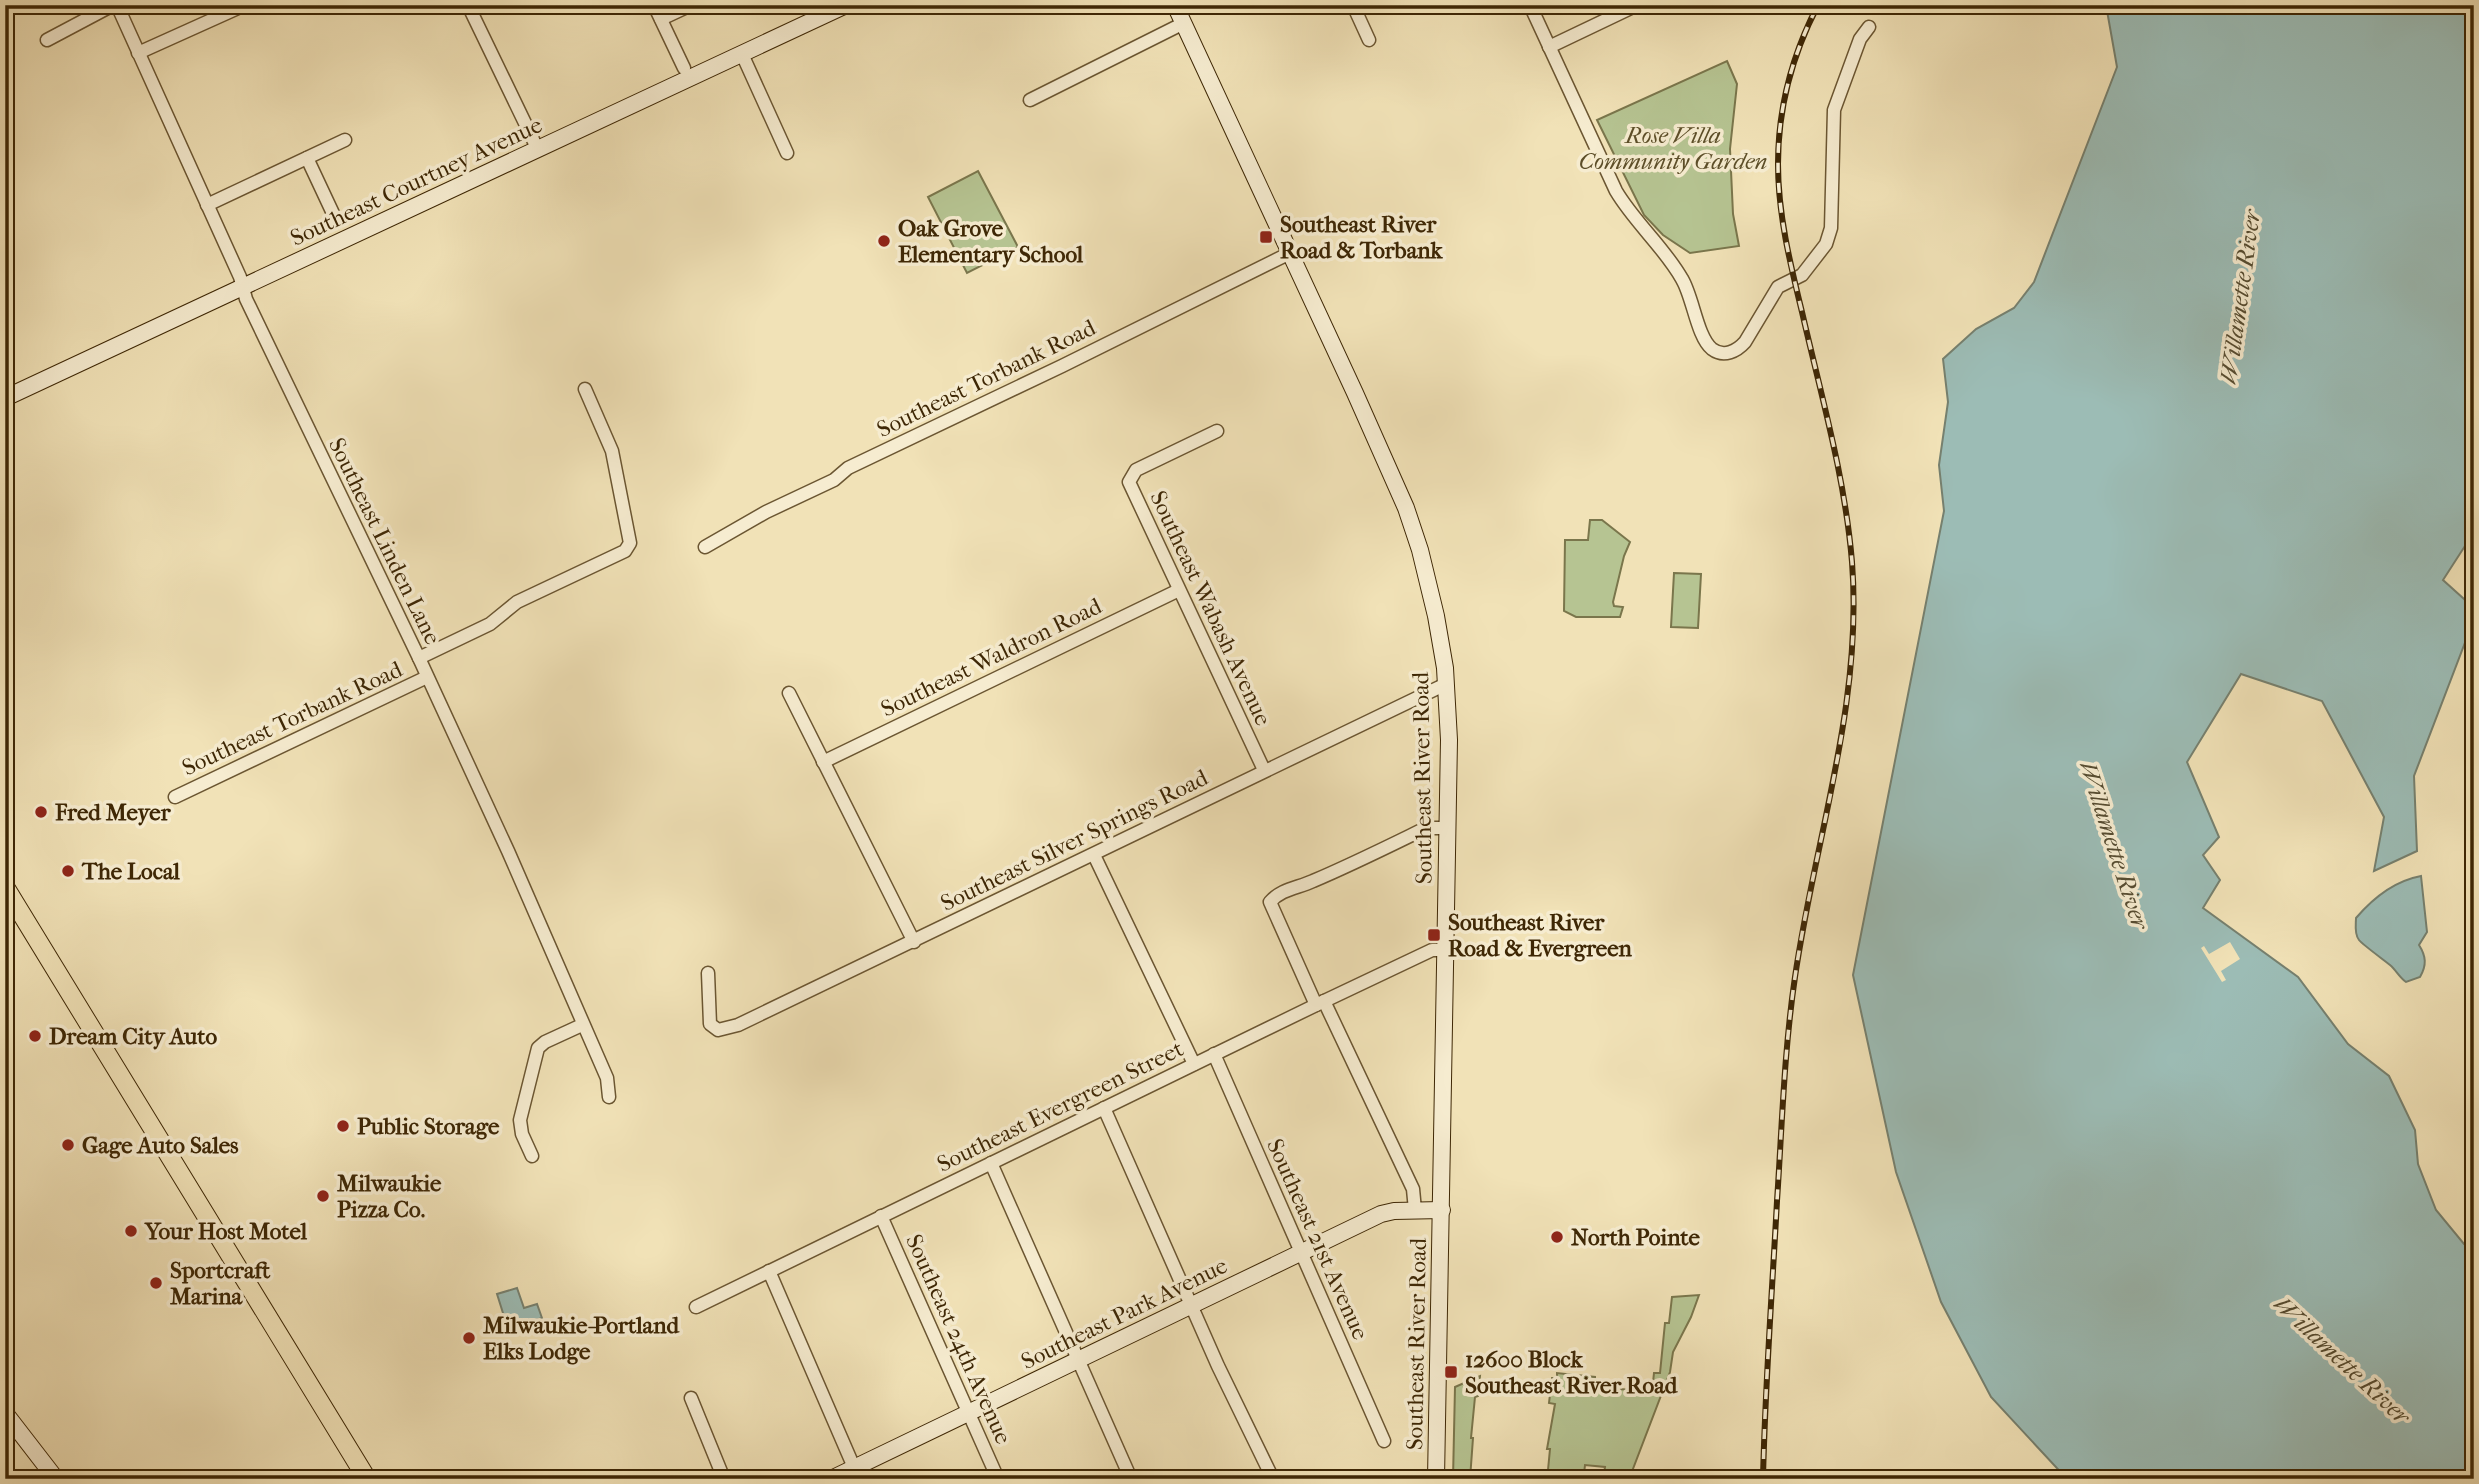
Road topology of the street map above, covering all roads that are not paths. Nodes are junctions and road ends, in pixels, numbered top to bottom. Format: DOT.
graph roads {
  1 [pos="115,5"];
  2 [pos="468,5"];
  3 [pos="654,5"];
  4 [pos="691,5"];
  5 [pos="846,5"];
  6 [pos="1175,5"];
  7 [pos="1353,5"];
  8 [pos="1530,5"];
  9 [pos="1637,5"];
  10 [pos="238,8"];
  11 [pos="824,10"];
  12 [pos="661,19"];
  13 [pos="1184,23"];
  14 [pos="1869,27"];
  15 [pos="47,40"];
  16 [pos="1369,40"];
  17 [pos="1549,47"];
  18 [pos="138,53"];
  19 [pos="742,54"];
  20 [pos="686,74"];
  21 [pos="1030,100"];
  22 [pos="345,140"];
  23 [pos="538,150"];
  24 [pos="787,153"];
  25 [pos="307,158"];
  26 [pos="207,205"];
  27 [pos="337,222"];
  28 [pos="1290,253"];
  29 [pos="243,288"];
  30 [pos="585,389"];
  31 [pos="5,398"];
  32 [pos="1217,430"];
  33 [pos="705,547"];
  34 [pos="1179,590"];
  35 [pos="419,658"];
  36 [pos="427,677"];
  37 [pos="1446,684"];
  38 [pos="789,693"];
  39 [pos="822,762"];
  40 [pos="1264,771"];
  41 [pos="175,797"];
  42 [pos="1447,828"];
  43 [pos="1094,855"];
  44 [pos="5,887"];
  45 [pos="914,942"];
  46 [pos="1446,950"];
  47 [pos="708,973"];
  48 [pos="1320,1003"];
  49 [pos="582,1025"];
  50 [pos="1214,1054"];
  51 [pos="1194,1064"];
  52 [pos="610,1097"];
  53 [pos="1104,1108"];
  54 [pos="532,1156"];
  55 [pos="991,1163"];
  56 [pos="1415,1210"];
  57 [pos="1442,1210"];
  58 [pos="881,1216"];
  59 [pos="1302,1253"];
  60 [pos="769,1270"];
  61 [pos="696,1307"];
  62 [pos="1191,1307"];
  63 [pos="1079,1360"];
  64 [pos="691,1398"];
  65 [pos="5,1413"];
  66 [pos="969,1413"];
  67 [pos="1384,1441"];
  68 [pos="856,1473"];
  69 [pos="57,1479"];
  70 [pos="367,1479"];
  71 [pos="724,1479"];
  72 [pos="831,1479"];
  73 [pos="998,1479"];
  74 [pos="1132,1479"];
  75 [pos="1273,1479"];
  76 [pos="1436,1479"];
  1 -- 15 [label="street"];
  1 -- 18 [label="street, Southeast Linden Lane"];
  2 -- 23 [label="street"];
  3 -- 12 [label="street"];
  4 -- 12 [label="street"];
  5 -- 11 [label="street, Southeast Courtney Avenue"];
  6 -- 13 [label="street, Southeast River Road"];
  7 -- 16 [label="street"];
  8 -- 17 [label="street"];
  9 -- 17 [label="street"];
  10 -- 18 [label="street"];
  11 -- 19 [label="street, Southeast Courtney Avenue"];
  12 -- 20 [label="street"];
  13 -- 21 [label="street"];
  13 -- 28 [label="street, Southeast River Road"];
  14 -- 17 [label="street"];
  18 -- 26 [label="street, Southeast Linden Lane"];
  19 -- 20 [label="street, Southeast Courtney Avenue"];
  19 -- 24 [label="street"];
  20 -- 23 [label="street, Southeast Courtney Avenue"];
  22 -- 25 [label="street"];
  23 -- 29 [label="street, Southeast Courtney Avenue"];
  25 -- 26 [label="street"];
  25 -- 27 [label="street"];
  26 -- 29 [label="street, Southeast Linden Lane"];
  28 -- 33 [label="street, Southeast Torbank Road"];
  28 -- 37 [label="street, Southeast River Road"];
  29 -- 31 [label="street, Southeast Courtney Avenue"];
  29 -- 35 [label="street, Southeast Linden Lane"];
  30 -- 35 [label="street"];
  32 -- 34 [label="street, Southeast Wabash Avenue"];
  34 -- 39 [label="street, Southeast Waldron Road"];
  34 -- 40 [label="street, Southeast Wabash Avenue"];
  35 -- 36 [label="street, Southeast Linden Lane"];
  36 -- 41 [label="street, Southeast Torbank Road"];
  36 -- 49 [label="street, Southeast Linden Lane"];
  37 -- 40 [label="street, Southeast Silver Springs Road"];
  37 -- 42 [label="street, Southeast River Road"];
  38 -- 39 [label="street"];
  39 -- 45 [label="street"];
  40 -- 43 [label="street, Southeast Silver Springs Road"];
  42 -- 46 [label="street, Southeast River Road"];
  42 -- 48 [label="street"];
  43 -- 45 [label="street, Southeast Silver Springs Road"];
  43 -- 51 [label="street"];
  44 -- 70 [label="main road"];
  45 -- 47 [label="street, Southeast Silver Springs Road"];
  46 -- 48 [label="street, Southeast Evergreen Street"];
  46 -- 57 [label="street, Southeast River Road"];
  48 -- 50 [label="street, Southeast Evergreen Street"];
  48 -- 56 [label="street"];
  49 -- 52 [label="street, Southeast Linden Lane"];
  49 -- 54 [label="street"];
  50 -- 51 [label="street, Southeast Evergreen Street"];
  50 -- 59 [label="street, Southeast 21st Avenue"];
  51 -- 53 [label="street, Southeast Evergreen Street"];
  53 -- 55 [label="street, Southeast Evergreen Street"];
  53 -- 62 [label="street"];
  55 -- 58 [label="street, Southeast Evergreen Street"];
  55 -- 63 [label="street"];
  56 -- 57 [label="street, Southeast Park Avenue"];
  56 -- 59 [label="street, Southeast Park Avenue"];
  57 -- 76 [label="street, Southeast River Road"];
  58 -- 60 [label="street, Southeast Evergreen Street"];
  58 -- 66 [label="street, Southeast 24th Avenue"];
  59 -- 62 [label="street, Southeast Park Avenue"];
  59 -- 67 [label="street, Southeast 21st Avenue"];
  60 -- 61 [label="street, Southeast Evergreen Street"];
  60 -- 68 [label="street"];
  62 -- 63 [label="street, Southeast Park Avenue"];
  62 -- 75 [label="street"];
  63 -- 66 [label="street, Southeast Park Avenue"];
  63 -- 74 [label="street"];
  64 -- 71 [label="street"];
  65 -- 69 [label="street"];
  66 -- 68 [label="street, Southeast Park Avenue"];
  66 -- 73 [label="street, Southeast 24th Avenue"];
  68 -- 72 [label="street, Southeast Park Avenue"];
}
